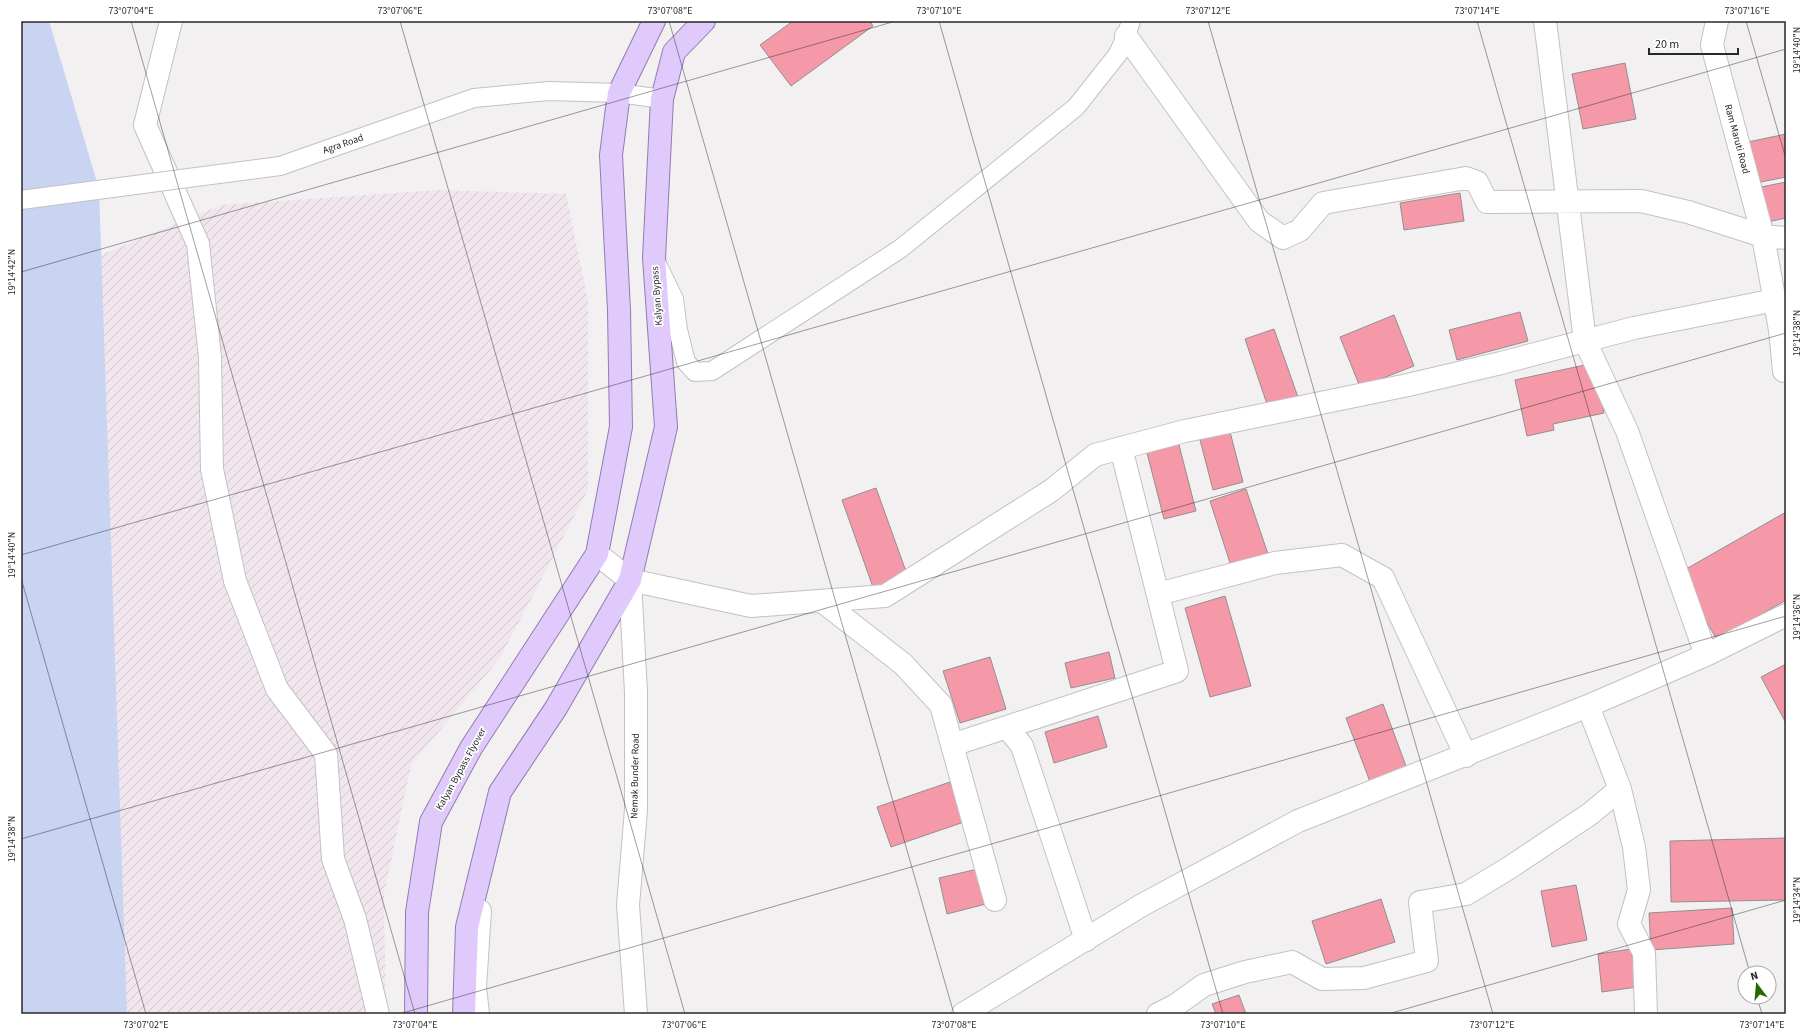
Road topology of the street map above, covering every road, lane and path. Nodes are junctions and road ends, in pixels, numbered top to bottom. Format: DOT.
graph roads {
  1 [pos="171,21"];
  2 [pos="654,21"];
  3 [pos="704,21"];
  4 [pos="1545,21"];
  5 [pos="1717,21"];
  6 [pos="1129,29"];
  7 [pos="619,93"];
  8 [pos="662,99"];
  9 [pos="21,200"];
  10 [pos="1568,202"];
  11 [pos="1763,236"];
  12 [pos="1786,238"];
  13 [pos="654,258"];
  14 [pos="1775,300"];
  15 [pos="1586,341"];
  16 [pos="1784,371"];
  17 [pos="1121,448"];
  18 [pos="597,554"];
  19 [pos="630,580"];
  20 [pos="1158,594"];
  21 [pos="822,601"];
  22 [pos="1786,615"];
  23 [pos="1706,655"];
  24 [pos="1588,706"];
  25 [pos="1007,727"];
  26 [pos="952,745"];
  27 [pos="1466,756"];
  28 [pos="1620,789"];
  29 [pos="995,900"];
  30 [pos="480,911"];
  31 [pos="1086,940"];
  32 [pos="378,1014"];
  33 [pos="416,1014"];
  34 [pos="464,1014"];
  35 [pos="478,1014"];
  36 [pos="636,1014"];
  37 [pos="963,1014"];
  38 [pos="1158,1014"];
  39 [pos="1646,1014"];
  1 -- 32 [label="street"];
  2 -- 7 [label="main road"];
  3 -- 8 [label="main road, Kalyan Bypass"];
  4 -- 10 [label="street"];
  5 -- 11 [label="street, Ram Maruti Road"];
  6 -- 10 [label="street"];
  6 -- 13 [label="lane"];
  7 -- 8 [label="lane, Agra Road"];
  7 -- 9 [label="lane, Agra Road, bridge"];
  7 -- 18 [label="main road"];
  8 -- 13 [label="main road, Kalyan Bypass"];
  10 -- 11 [label="street"];
  10 -- 15 [label="street"];
  11 -- 12 [label="street"];
  11 -- 14 [label="street, Ram Maruti Road"];
  13 -- 19 [label="main road, Kalyan Bypass"];
  14 -- 15 [label="street"];
  14 -- 16 [label="street, Ram Maruti Road"];
  15 -- 17 [label="street"];
  15 -- 23 [label="street"];
  17 -- 20 [label="street"];
  17 -- 21 [label="street"];
  18 -- 19 [label="street"];
  18 -- 33 [label="main road, Kalyan Bypass Flyover"];
  19 -- 21 [label="street"];
  19 -- 34 [label="main road"];
  19 -- 36 [label="street, Nemak Bunder Road"];
  20 -- 25 [label="street"];
  20 -- 27 [label="street"];
  21 -- 26 [label="street"];
  22 -- 23 [label="street"];
  23 -- 24 [label="street"];
  24 -- 27 [label="street"];
  24 -- 28 [label="street"];
  25 -- 26 [label="street"];
  25 -- 31 [label="street"];
  26 -- 29 [label="street"];
  27 -- 31 [label="street"];
  28 -- 38 [label="street"];
  28 -- 39 [label="street"];
  30 -- 35 [label="street"];
  31 -- 37 [label="street"];
}
